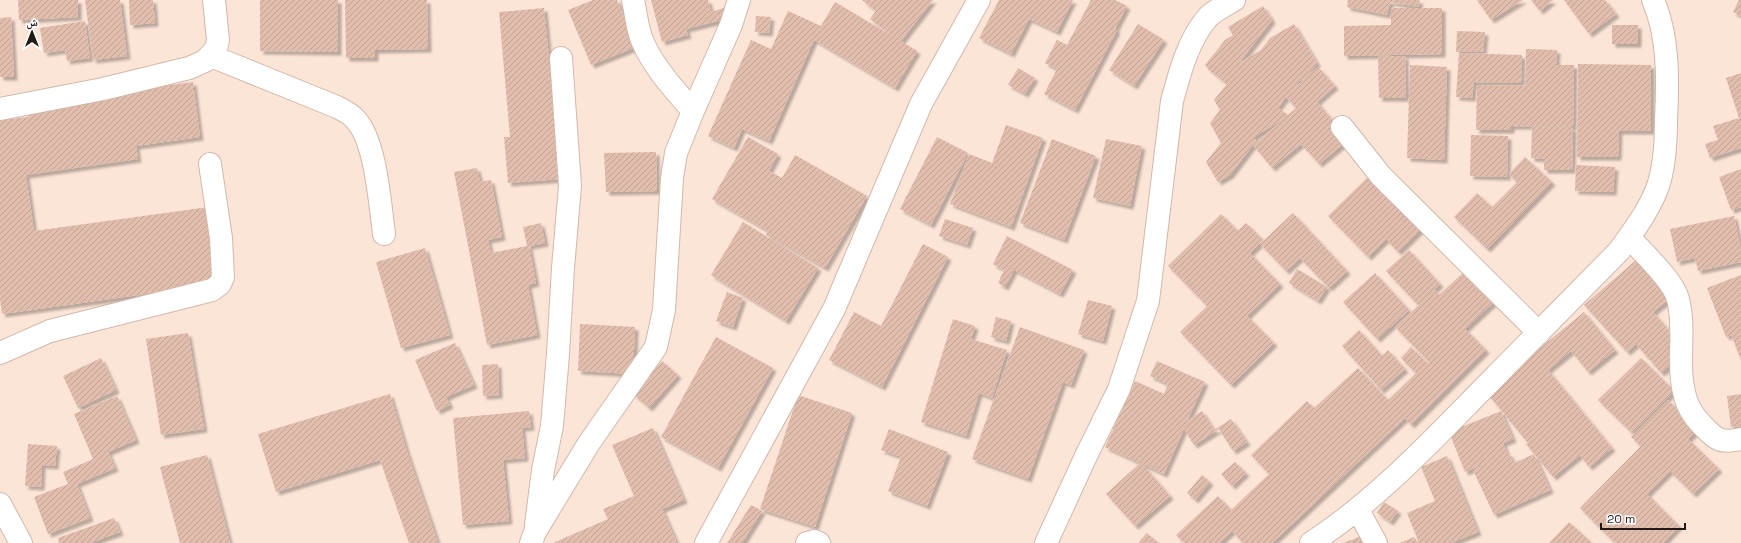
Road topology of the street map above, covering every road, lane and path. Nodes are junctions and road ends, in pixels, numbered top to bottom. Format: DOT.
graph roads {
  1 [pos="214,0"];
  2 [pos="633,0"];
  3 [pos="739,0"];
  4 [pos="979,0"];
  5 [pos="1234,0"];
  6 [pos="1653,0"];
  7 [pos="211,56"];
  8 [pos="562,58"];
  9 [pos="0,108"];
  10 [pos="693,111"];
  11 [pos="1342,127"];
  12 [pos="210,164"];
  13 [pos="384,234"];
  14 [pos="1628,237"];
  15 [pos="1539,333"];
  16 [pos="0,353"];
  17 [pos="1741,439"];
  18 [pos="0,504"];
  19 [pos="1358,510"];
  20 [pos="533,538"];
  21 [pos="21,543"];
  22 [pos="706,543"];
  23 [pos="807,543"];
  24 [pos="819,543"];
  25 [pos="1046,543"];
  26 [pos="1311,543"];
  27 [pos="1376,543"];
  1 -- 7 [label="street"];
  2 -- 10 [label="street"];
  3 -- 10 [label="street"];
  4 -- 22 [label="street"];
  5 -- 25 [label="street"];
  6 -- 14 [label="street"];
  7 -- 9 [label="street"];
  7 -- 13 [label="street"];
  8 -- 20 [label="street"];
  10 -- 20 [label="street"];
  11 -- 15 [label="street"];
  12 -- 16 [label="street"];
  14 -- 15 [label="street"];
  14 -- 17 [label="street"];
  15 -- 19 [label="street"];
  18 -- 21 [label="street"];
  19 -- 26 [label="street"];
  19 -- 27 [label="street"];
  23 -- 24 [label="street"];
}
